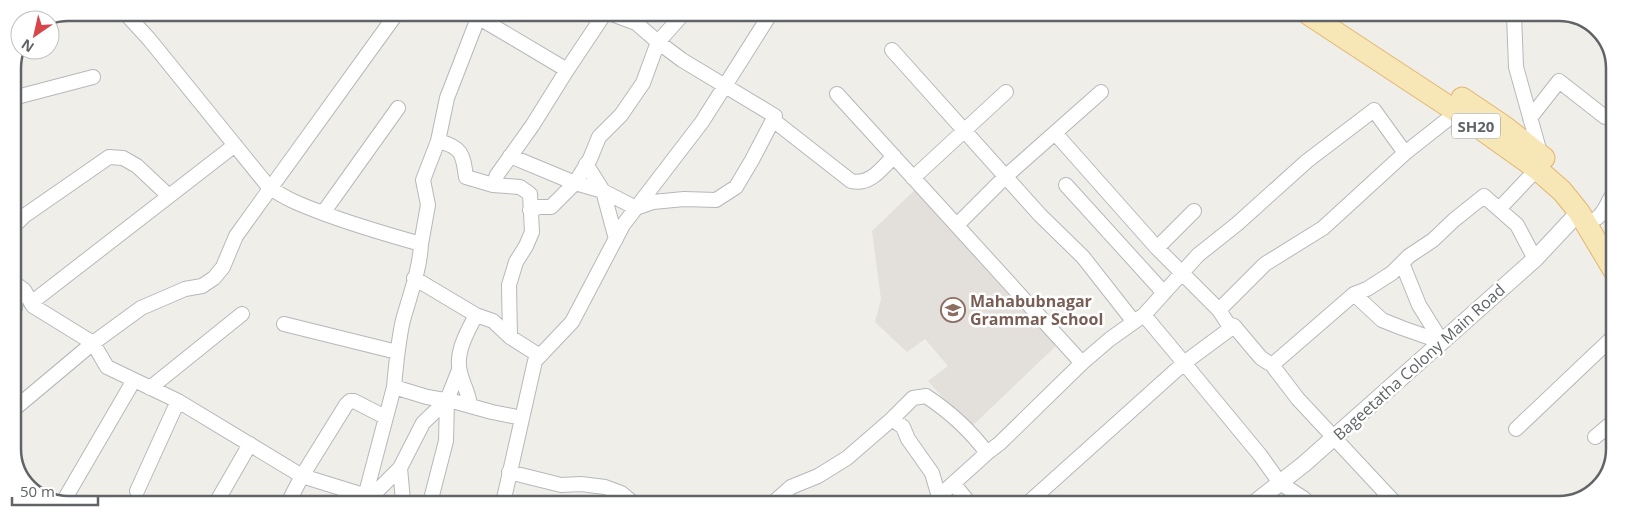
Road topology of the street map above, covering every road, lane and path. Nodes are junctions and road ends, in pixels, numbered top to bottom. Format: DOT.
graph roads {
  1 [pos="132,21"];
  2 [pos="391,21"];
  3 [pos="474,21"];
  4 [pos="487,21"];
  5 [pos="606,21"];
  6 [pos="631,21"];
  7 [pos="677,21"];
  8 [pos="766,21"];
  9 [pos="1319,21"];
  10 [pos="1345,21"];
  11 [pos="1514,21"];
  12 [pos="658,42"];
  13 [pos="892,50"];
  14 [pos="567,70"];
  15 [pos="93,77"];
  16 [pos="725,86"];
  17 [pos="1006,92"];
  18 [pos="1100,92"];
  19 [pos="837,94"];
  20 [pos="21,96"];
  21 [pos="398,108"];
  22 [pos="1457,112"];
  23 [pos="1605,117"];
  24 [pos="1530,118"];
  25 [pos="773,120"];
  26 [pos="965,130"];
  27 [pos="1546,131"];
  28 [pos="1055,133"];
  29 [pos="438,141"];
  30 [pos="235,144"];
  31 [pos="1405,153"];
  32 [pos="510,156"];
  33 [pos="894,156"];
  34 [pos="1539,161"];
  35 [pos="586,164"];
  36 [pos="1005,177"];
  37 [pos="913,178"];
  38 [pos="575,182"];
  39 [pos="493,185"];
  40 [pos="1066,185"];
  41 [pos="271,188"];
  42 [pos="603,191"];
  43 [pos="169,196"];
  44 [pos="1606,207"];
  45 [pos="636,208"];
  46 [pos="1499,209"];
  47 [pos="530,210"];
  48 [pos="1194,210"];
  49 [pos="323,213"];
  50 [pos="1588,215"];
  51 [pos="21,218"];
  52 [pos="957,225"];
  53 [pos="1606,236"];
  54 [pos="616,239"];
  55 [pos="421,244"];
  56 [pos="1157,248"];
  57 [pos="1606,254"];
  58 [pos="1535,259"];
  59 [pos="1402,263"];
  60 [pos="1182,272"];
  61 [pos="414,278"];
  62 [pos="21,288"];
  63 [pos="1164,293"];
  64 [pos="1354,294"];
  65 [pos="31,303"];
  66 [pos="1219,310"];
  67 [pos="242,314"];
  68 [pos="476,315"];
  69 [pos="1139,318"];
  70 [pos="284,324"];
  71 [pos="1234,326"];
  72 [pos="510,337"];
  73 [pos="1442,342"];
  74 [pos="93,343"];
  75 [pos="1606,344"];
  76 [pos="397,352"];
  77 [pos="540,356"];
  78 [pos="1082,362"];
  79 [pos="1184,362"];
  80 [pos="1272,365"];
  81 [pos="459,370"];
  82 [pos="134,380"];
  83 [pos="394,387"];
  84 [pos="150,388"];
  85 [pos="447,400"];
  86 [pos="178,402"];
  87 [pos="21,403"];
  88 [pos="470,406"];
  89 [pos="385,417"];
  90 [pos="522,418"];
  91 [pos="892,418"];
  92 [pos="1606,428"];
  93 [pos="1516,429"];
  94 [pos="1595,437"];
  95 [pos="1334,438"];
  96 [pos="250,444"];
  97 [pos="987,453"];
  98 [pos="400,468"];
  99 [pos="510,472"];
  100 [pos="302,476"];
  101 [pos="1280,483"];
  102 [pos="954,484"];
  103 [pos="137,491"];
  104 [pos="372,492"];
  105 [pos="67,495"];
  106 [pos="220,496"];
  107 [pos="292,496"];
  108 [pos="385,496"];
  109 [pos="403,496"];
  110 [pos="432,496"];
  111 [pos="505,496"];
  112 [pos="625,496"];
  113 [pos="781,496"];
  114 [pos="936,496"];
  115 [pos="942,496"];
  116 [pos="964,496"];
  117 [pos="1036,496"];
  118 [pos="1263,496"];
  119 [pos="1299,496"];
  120 [pos="1388,496"];
  1 -- 30 [label="street"];
  2 -- 41 [label="street"];
  3 -- 29 [label="street"];
  4 -- 14 [label="street"];
  5 -- 14 [label="street"];
  6 -- 12 [label="street"];
  7 -- 12 [label="street"];
  8 -- 16 [label="street"];
  9 -- 22 [label="main road, SH20"];
  10 -- 34 [label="main road, SH20"];
  11 -- 24 [label="street"];
  12 -- 16 [label="street"];
  12 -- 35 [label="street"];
  13 -- 26 [label="street"];
  14 -- 32 [label="street"];
  15 -- 20 [label="street"];
  16 -- 25 [label="street"];
  16 -- 45 [label="street"];
  17 -- 26 [label="street"];
  18 -- 28 [label="street"];
  19 -- 33 [label="street"];
  21 -- 49 [label="street"];
  22 -- 31 [label="street"];
  22 -- 34 [label="main road, SH20"];
  23 -- 24 [label="street"];
  24 -- 34 [label="street"];
  25 -- 33 [label="street"];
  25 -- 45 [label="street"];
  26 -- 36 [label="street"];
  26 -- 37 [label="street"];
  27 -- 34 [label="street"];
  28 -- 36 [label="street"];
  28 -- 56 [label="street"];
  29 -- 39 [label="street"];
  29 -- 55 [label="street"];
  30 -- 41 [label="street"];
  30 -- 43 [label="street"];
  31 -- 60 [label="street"];
  31 -- 66 [label="street"];
  32 -- 38 [label="street"];
  32 -- 39 [label="street"];
  33 -- 37 [label="street"];
  34 -- 46 [label="street"];
  34 -- 50 [label="main road, SH20"];
  35 -- 38 [label="street"];
  35 -- 42 [label="street"];
  36 -- 52 [label="street"];
  36 -- 69 [label="street"];
  37 -- 52 [label="street"];
  38 -- 42 [label="street"];
  38 -- 47 [label="street"];
  39 -- 47 [label="street"];
  40 -- 63 [label="street"];
  41 -- 49 [label="street"];
  41 -- 74 [label="street"];
  42 -- 45 [label="street"];
  42 -- 54 [label="street"];
  43 -- 51 [label="street"];
  43 -- 65 [label="street"];
  44 -- 50 [label="street"];
  45 -- 54 [label="street"];
  46 -- 58 [label="street"];
  46 -- 59 [label="street"];
  47 -- 72 [label="street"];
  48 -- 56 [label="street"];
  49 -- 55 [label="street"];
  50 -- 53 [label="main road, SH20"];
  50 -- 57 [label="main road, SH20"];
  50 -- 58 [label="street, Bageetatha Colony Main Road"];
  52 -- 78 [label="street"];
  54 -- 77 [label="street"];
  55 -- 61 [label="street"];
  56 -- 60 [label="street"];
  58 -- 73 [label="street, Bageetatha Colony Main Road"];
  59 -- 64 [label="street"];
  59 -- 73 [label="street"];
  60 -- 63 [label="street"];
  60 -- 66 [label="street"];
  61 -- 68 [label="street"];
  61 -- 76 [label="street"];
  62 -- 65 [label="street"];
  63 -- 69 [label="street"];
  64 -- 73 [label="street"];
  64 -- 80 [label="street"];
  65 -- 74 [label="street"];
  66 -- 71 [label="street"];
  67 -- 84 [label="street"];
  68 -- 72 [label="street"];
  68 -- 81 [label="street"];
  69 -- 78 [label="street"];
  69 -- 79 [label="street"];
  70 -- 76 [label="street"];
  71 -- 79 [label="street"];
  71 -- 80 [label="street"];
  72 -- 77 [label="street"];
  73 -- 95 [label="street, Bageetatha Colony Main Road"];
  74 -- 82 [label="street"];
  74 -- 87 [label="street"];
  75 -- 93 [label="street"];
  76 -- 83 [label="street"];
  77 -- 90 [label="street"];
  78 -- 97 [label="street"];
  79 -- 101 [label="street"];
  79 -- 117 [label="street"];
  80 -- 95 [label="street"];
  81 -- 85 [label="street"];
  81 -- 88 [label="street"];
  82 -- 84 [label="street"];
  82 -- 105 [label="street"];
  83 -- 85 [label="street"];
  83 -- 89 [label="street"];
  84 -- 86 [label="street"];
  85 -- 88 [label="street"];
  85 -- 98 [label="street"];
  85 -- 110 [label="street"];
  86 -- 96 [label="street"];
  86 -- 103 [label="street"];
  88 -- 90 [label="street"];
  89 -- 100 [label="street"];
  89 -- 104 [label="street"];
  90 -- 99 [label="street"];
  91 -- 97 [label="street"];
  91 -- 113 [label="street"];
  91 -- 114 [label="street"];
  92 -- 94 [label="street"];
  95 -- 101 [label="street, Bageetatha Colony Main Road"];
  95 -- 120 [label="street"];
  96 -- 100 [label="street"];
  96 -- 106 [label="street"];
  97 -- 102 [label="street"];
  98 -- 104 [label="street"];
  98 -- 109 [label="street"];
  99 -- 111 [label="street"];
  99 -- 112 [label="street"];
  100 -- 104 [label="street"];
  100 -- 107 [label="street"];
  101 -- 118 [label="street, Bageetatha Colony Main Road"];
  101 -- 119 [label="street"];
  102 -- 115 [label="street"];
  102 -- 116 [label="street"];
  104 -- 108 [label="street"];
}
